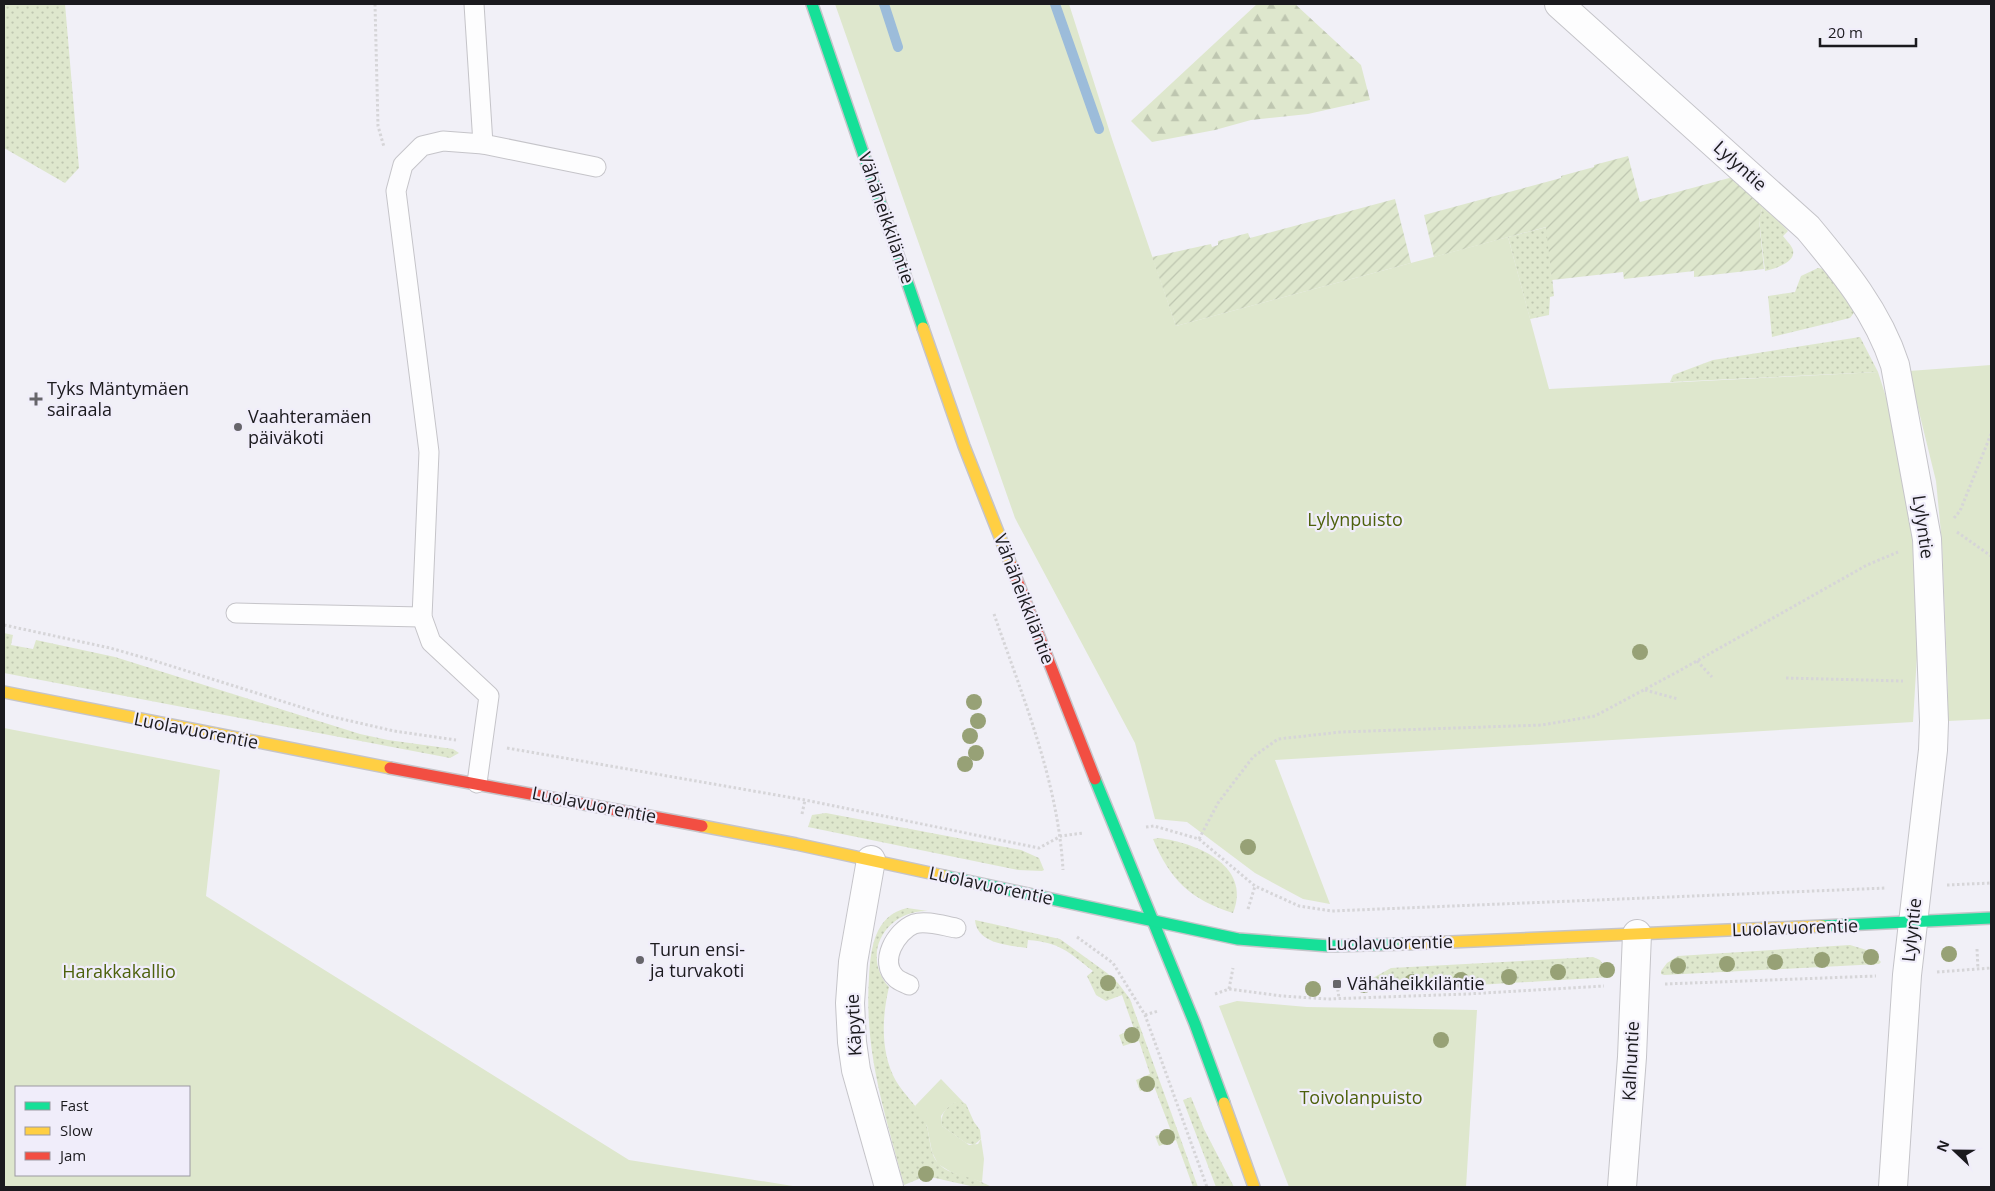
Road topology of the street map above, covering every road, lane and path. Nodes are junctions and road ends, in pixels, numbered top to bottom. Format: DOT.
graph roads {
  1 [pos="375,4"];
  2 [pos="474,4"];
  3 [pos="812,4"];
  4 [pos="1559,4"];
  5 [pos="483,144"];
  6 [pos="596,167"];
  7 [pos="396,191"];
  8 [pos="1991,434"];
  9 [pos="1937,532"];
  10 [pos="1991,556"];
  11 [pos="236,613"];
  12 [pos="422,617"];
  13 [pos="4,625"];
  14 [pos="1697,661"];
  15 [pos="1712,677"];
  16 [pos="1786,678"];
  17 [pos="1934,682"];
  18 [pos="1644,690"];
  19 [pos="4,692"];
  20 [pos="1678,699"];
  21 [pos="484,744"];
  22 [pos="477,783"];
  23 [pos="1114,829"];
  24 [pos="1199,839"];
  25 [pos="871,860"];
  26 [pos="1991,883"];
  27 [pos="1917,886"];
  28 [pos="1991,918"];
  29 [pos="1152,921"];
  30 [pos="1912,923"];
  31 [pos="956,928"];
  32 [pos="1637,934"];
  33 [pos="1991,968"];
  34 [pos="1907,975"];
  35 [pos="910,984"];
  36 [pos="1337,984"];
  37 [pos="1635,985"];
  38 [pos="1339,999"];
  39 [pos="1186,1003"];
  40 [pos="1145,1016"];
  41 [pos="889,1187"];
  42 [pos="1254,1187"];
  43 [pos="1622,1187"];
  44 [pos="1894,1187"];
  1 -- 7 [label="path"];
  2 -- 5 [label="lane"];
  3 -- 23 [label="street, Vähäheikkiläntie"];
  4 -- 9 [label="street, Lylyntie"];
  5 -- 6 [label="lane"];
  5 -- 7 [label="lane"];
  7 -- 12 [label="lane"];
  8 -- 9 [label="path"];
  9 -- 10 [label="path"];
  9 -- 14 [label="path"];
  9 -- 17 [label="street, Lylyntie"];
  11 -- 12 [label="lane"];
  12 -- 21 [label="lane"];
  13 -- 21 [label="path"];
  14 -- 15 [label="path"];
  14 -- 18 [label="path"];
  16 -- 17 [label="path"];
  17 -- 27 [label="street, Lylyntie"];
  18 -- 20 [label="path"];
  18 -- 24 [label="path"];
  19 -- 22 [label="street, Luolavuorentie"];
  21 -- 22 [label="lane"];
  21 -- 23 [label="path"];
  22 -- 25 [label="street, Luolavuorentie"];
  23 -- 24 [label="path"];
  23 -- 29 [label="street, Vähäheikkiläntie"];
  24 -- 27 [label="path"];
  25 -- 29 [label="street, Luolavuorentie"];
  25 -- 41 [label="street, Käpytie"];
  26 -- 27 [label="path"];
  27 -- 30 [label="street, Lylyntie"];
  28 -- 30 [label="street, Luolavuorentie"];
  29 -- 32 [label="street, Luolavuorentie"];
  29 -- 39 [label="street, Vähäheikkiläntie"];
  30 -- 32 [label="street, Luolavuorentie"];
  30 -- 34 [label="street, Lylyntie"];
  31 -- 35 [label="lane"];
  32 -- 37 [label="street, Kalhuntie"];
  33 -- 34 [label="path"];
  34 -- 37 [label="path"];
  34 -- 44 [label="street, Lylyntie"];
  36 -- 38 [label="path"];
  37 -- 38 [label="path"];
  37 -- 43 [label="street, Kalhuntie"];
  38 -- 39 [label="path"];
  39 -- 40 [label="path"];
  39 -- 42 [label="street, Vähäheikkiläntie"];
}
